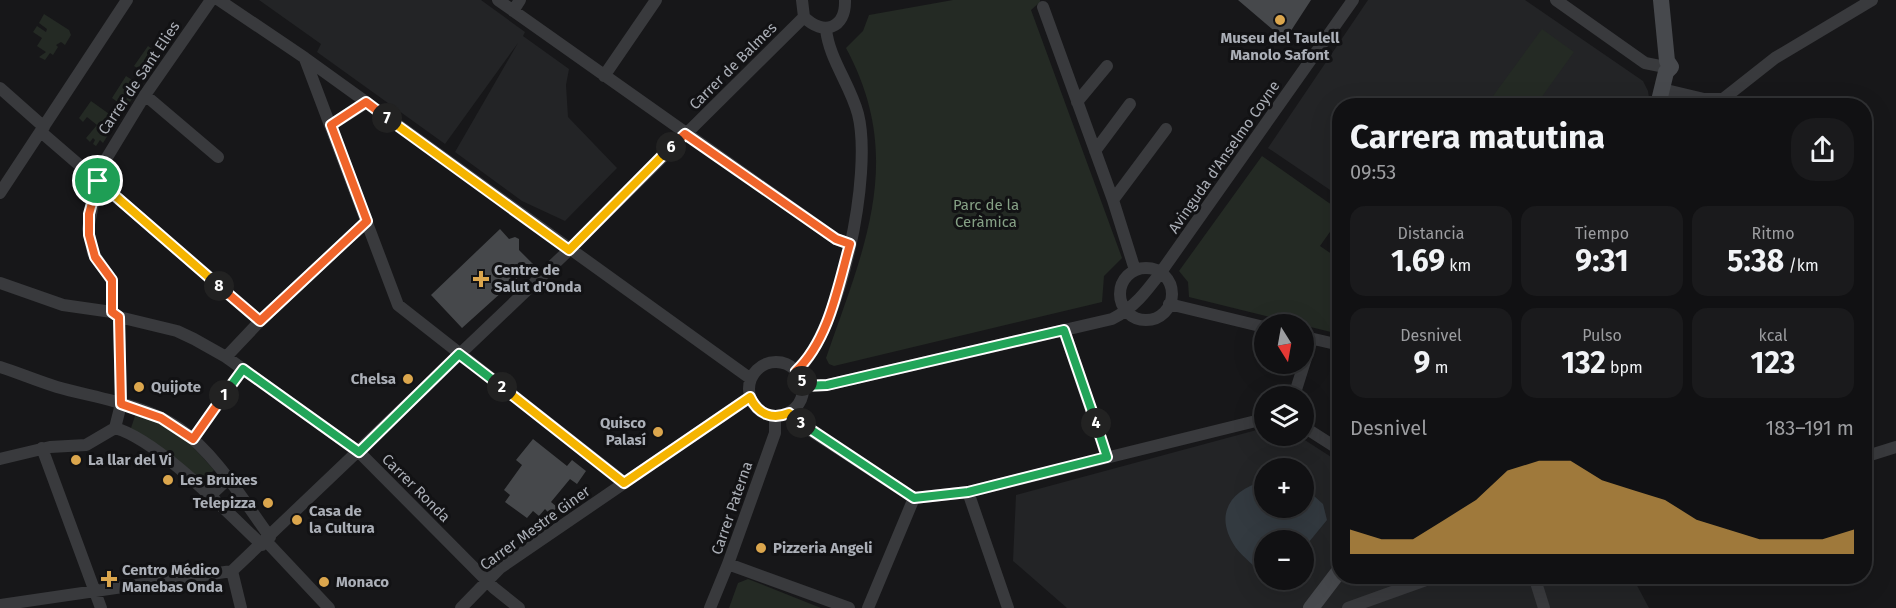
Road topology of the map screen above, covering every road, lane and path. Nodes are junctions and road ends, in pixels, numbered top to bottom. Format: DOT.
graph roads {
  1 [pos="127,0"];
  2 [pos="211,0"];
  3 [pos="219,0"];
  4 [pos="498,0"];
  5 [pos="656,0"];
  6 [pos="802,0"];
  7 [pos="846,0"];
  8 [pos="1353,0"];
  9 [pos="1556,0"];
  10 [pos="1661,0"];
  11 [pos="1872,0"];
  12 [pos="517,5"];
  13 [pos="1042,7"];
  14 [pos="804,17"];
  15 [pos="826,29"];
  16 [pos="304,58"];
  17 [pos="1107,66"];
  18 [pos="1664,66"];
  19 [pos="604,76"];
  20 [pos="0,88"];
  21 [pos="145,95"];
  22 [pos="1660,97"];
  23 [pos="1682,98"];
  24 [pos="1724,98"];
  25 [pos="366,102"];
  26 [pos="1077,102"];
  27 [pos="1130,105"];
  28 [pos="331,125"];
  29 [pos="42,129"];
  30 [pos="1166,129"];
  31 [pos="685,134"];
  32 [pos="1095,151"];
  33 [pos="218,157"];
  34 [pos="98,181"];
  35 [pos="0,192"];
  36 [pos="1113,200"];
  37 [pos="367,221"];
  38 [pos="850,244"];
  39 [pos="569,250"];
  40 [pos="1135,270"];
  41 [pos="1161,272"];
  42 [pos="0,283"];
  43 [pos="1169,304"];
  44 [pos="1126,312"];
  45 [pos="116,314"];
  46 [pos="260,321"];
  47 [pos="1254,325"];
  48 [pos="1064,330"];
  49 [pos="1314,339"];
  50 [pos="1332,343"];
  51 [pos="459,354"];
  52 [pos="226,357"];
  53 [pos="0,367"];
  54 [pos="243,369"];
  55 [pos="796,371"];
  56 [pos="751,379"];
  57 [pos="803,386"];
  58 [pos="750,397"];
  59 [pos="121,404"];
  60 [pos="789,413"];
  61 [pos="776,417"];
  62 [pos="1254,421"];
  63 [pos="115,428"];
  64 [pos="1314,433"];
  65 [pos="193,439"];
  66 [pos="1332,445"];
  67 [pos="1896,447"];
  68 [pos="42,448"];
  69 [pos="359,452"];
  70 [pos="1872,454"];
  71 [pos="1107,457"];
  72 [pos="0,459"];
  73 [pos="228,479"];
  74 [pos="624,483"];
  75 [pos="968,492"];
  76 [pos="210,496"];
  77 [pos="914,498"];
  78 [pos="266,541"];
  79 [pos="728,564"];
  80 [pos="232,571"];
  81 [pos="486,580"];
  82 [pos="1332,580"];
  83 [pos="1415,584"];
  84 [pos="1536,584"];
  85 [pos="95,592"];
  86 [pos="0,605"];
  87 [pos="101,608"];
  88 [pos="241,608"];
  89 [pos="329,608"];
  90 [pos="461,608"];
  91 [pos="519,608"];
  92 [pos="710,608"];
  93 [pos="849,608"];
  94 [pos="868,608"];
  95 [pos="1008,608"];
  96 [pos="1311,608"];
  97 [pos="1348,608"];
  98 [pos="1544,608"];
  1 -- 29 [label="street"];
  2 -- 21 [label="street, Carrer de Sant Elies"];
  3 -- 16 [label="street"];
  4 -- 12 [label="street"];
  5 -- 19 [label="street"];
  6 -- 14 [label="street"];
  7 -- 15 [label="street"];
  8 -- 41 [label="street, Avinguda d'Anselmo Coyne"];
  9 -- 18 [label="street"];
  10 -- 18 [label="main road"];
  11 -- 24 [label="street"];
  12 -- 19 [label="street"];
  13 -- 26 [label="street"];
  14 -- 15 [label="street"];
  14 -- 31 [label="street, Carrer de Balmes"];
  15 -- 38 [label="street"];
  16 -- 25 [label="street"];
  16 -- 28 [label="street"];
  17 -- 26 [label="street"];
  18 -- 22 [label="main road"];
  19 -- 31 [label="street"];
  20 -- 29 [label="street"];
  21 -- 33 [label="street"];
  21 -- 34 [label="street, Carrer de Sant Elies"];
  22 -- 23 [label="street"];
  25 -- 28 [label="street"];
  25 -- 39 [label="street"];
  26 -- 32 [label="street"];
  27 -- 32 [label="street"];
  28 -- 37 [label="street"];
  29 -- 34 [label="street"];
  29 -- 35 [label="street"];
  30 -- 36 [label="street"];
  31 -- 38 [label="street"];
  31 -- 39 [label="street, Carrer de Balmes"];
  32 -- 36 [label="street"];
  34 -- 45 [label="street, Carrer de Sant Elies"];
  34 -- 46 [label="street"];
  36 -- 40 [label="street"];
  37 -- 46 [label="street"];
  37 -- 51 [label="street"];
  38 -- 55 [label="street"];
  39 -- 51 [label="street, Carrer de Balmes"];
  39 -- 56 [label="street"];
  40 -- 41 [label="street"];
  40 -- 44 [label="street"];
  41 -- 43 [label="street"];
  41 -- 44 [label="street, Avinguda d'Anselmo Coyne"];
  42 -- 45 [label="street, Carrer Ronda"];
  43 -- 44 [label="street"];
  43 -- 47 [label="street"];
  44 -- 48 [label="street, Avinguda d'Anselmo Coyne"];
  45 -- 52 [label="street, Carrer Ronda"];
  45 -- 59 [label="street, Carrer de Sant Elies"];
  46 -- 52 [label="street"];
  48 -- 57 [label="street, Avinguda d'Anselmo Coyne"];
  48 -- 71 [label="street"];
  49 -- 50 [label="street"];
  51 -- 69 [label="street, Carrer de Balmes"];
  51 -- 74 [label="street"];
  52 -- 54 [label="street, Carrer Ronda"];
  53 -- 59 [label="street"];
  54 -- 65 [label="street"];
  54 -- 69 [label="street, Carrer Ronda"];
  55 -- 56 [label="street"];
  55 -- 57 [label="street"];
  56 -- 58 [label="street"];
  57 -- 60 [label="street"];
  58 -- 61 [label="street"];
  58 -- 74 [label="street, Carrer Mestre Giner"];
  59 -- 63 [label="street, Carrer de Sant Elies"];
  59 -- 65 [label="street"];
  60 -- 61 [label="street"];
  60 -- 77 [label="street"];
  61 -- 79 [label="street, Carrer Paterna"];
  62 -- 71 [label="street"];
  63 -- 68 [label="street"];
  63 -- 76 [label="street"];
  64 -- 66 [label="street"];
  65 -- 73 [label="street"];
  67 -- 70 [label="street"];
  68 -- 72 [label="street"];
  68 -- 85 [label="street"];
  69 -- 78 [label="street, Carrer de Balmes"];
  69 -- 81 [label="street, Carrer Ronda"];
  71 -- 75 [label="street"];
  73 -- 76 [label="street"];
  73 -- 78 [label="street"];
  74 -- 81 [label="street, Carrer Mestre Giner"];
  75 -- 77 [label="street"];
  75 -- 95 [label="street"];
  76 -- 78 [label="street"];
  77 -- 94 [label="street"];
  78 -- 80 [label="street, Carrer de Balmes"];
  78 -- 89 [label="street"];
  79 -- 92 [label="street, Carrer Paterna"];
  79 -- 93 [label="street"];
  80 -- 85 [label="street"];
  80 -- 88 [label="street"];
  81 -- 90 [label="street, Carrer Mestre Giner"];
  81 -- 91 [label="street, Carrer Ronda"];
  82 -- 96 [label="main road"];
  83 -- 97 [label="street"];
  84 -- 98 [label="street"];
  85 -- 86 [label="street"];
  85 -- 87 [label="street"];
}
